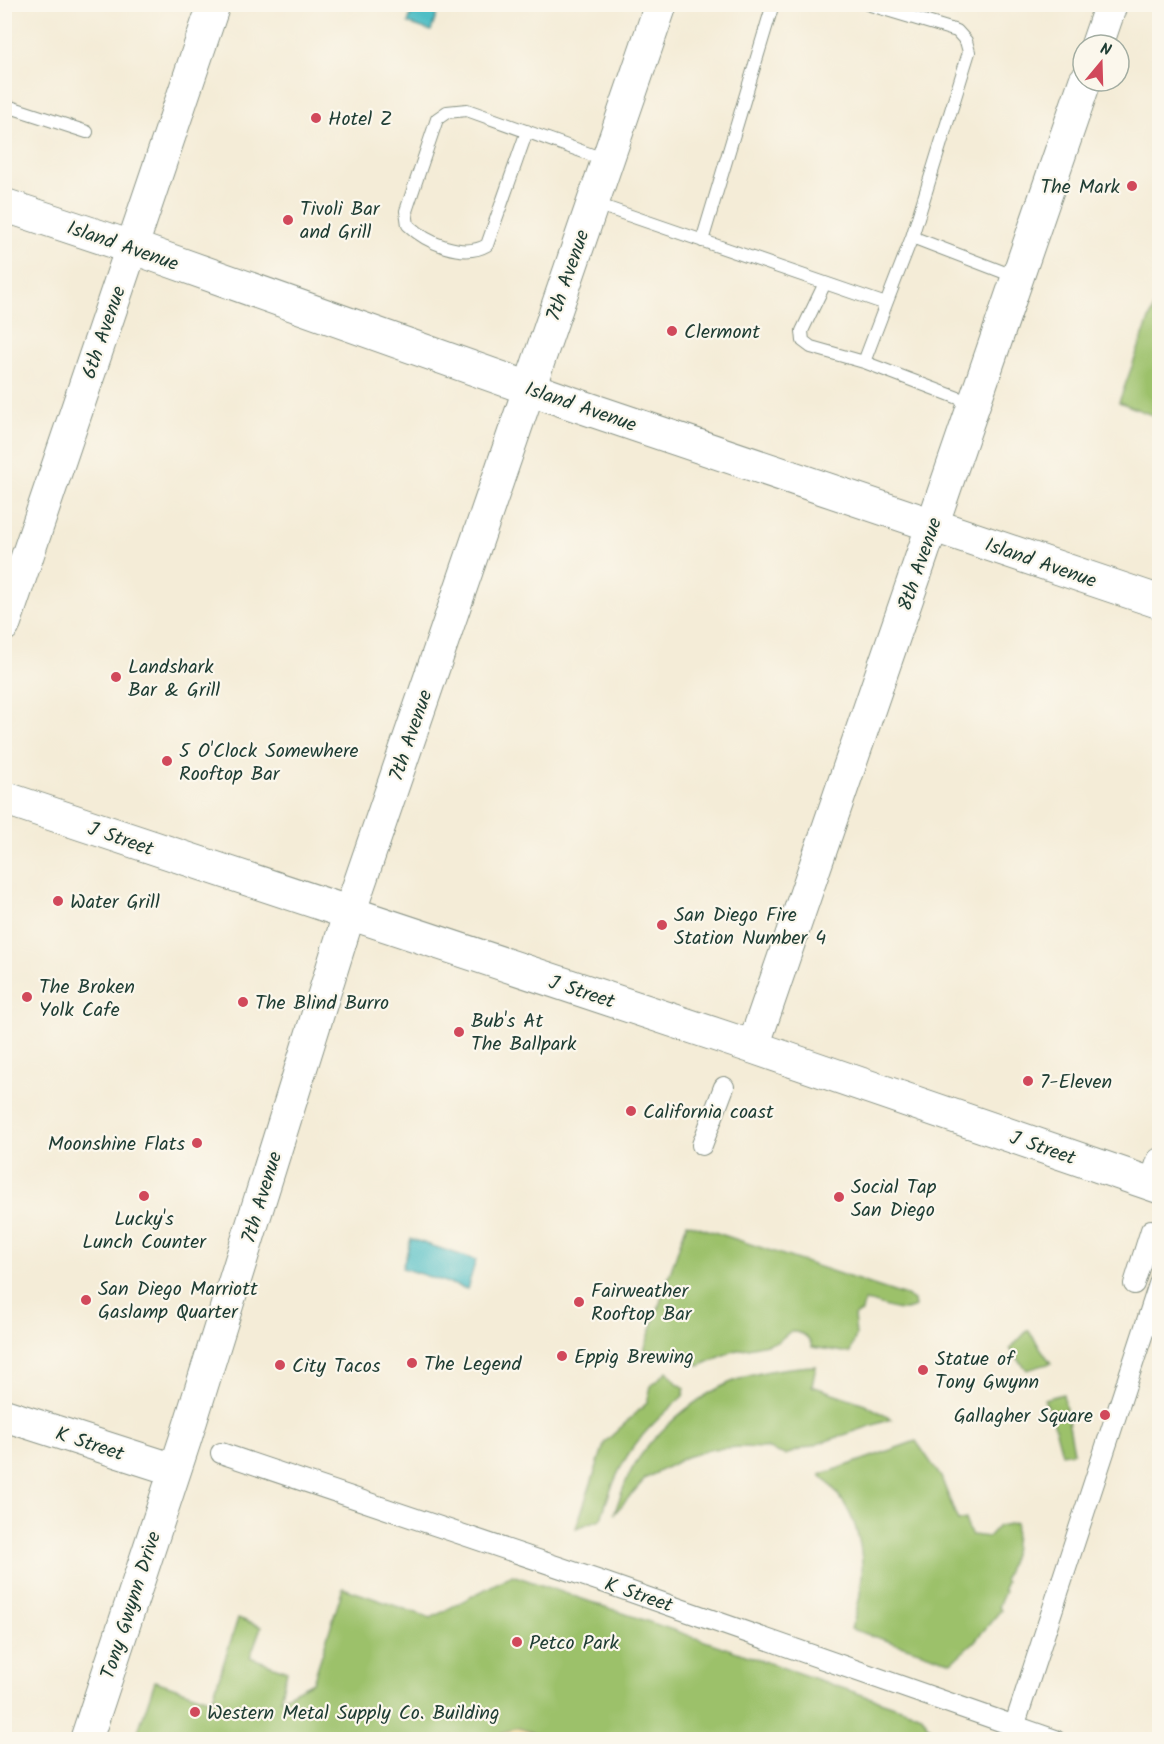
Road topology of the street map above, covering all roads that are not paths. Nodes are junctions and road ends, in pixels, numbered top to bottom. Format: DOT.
graph roads {
  1 [pos="214,4"];
  2 [pos="660,4"];
  3 [pos="773,4"];
  4 [pos="867,4"];
  5 [pos="1111,4"];
  6 [pos="1101,33"];
  7 [pos="1081,93"];
  8 [pos="4,105"];
  9 [pos="527,131"];
  10 [pos="87,132"];
  11 [pos="607,160"];
  12 [pos="592,203"];
  13 [pos="4,205"];
  14 [pos="912,237"];
  15 [pos="702,241"];
  16 [pos="132,247"];
  17 [pos="1017,278"];
  18 [pos="825,283"];
  19 [pos="886,304"];
  20 [pos="864,362"];
  21 [pos="528,388"];
  22 [pos="974,404"];
  23 [pos="932,525"];
  24 [pos="1160,602"];
  25 [pos="4,625"];
  26 [pos="4,798"];
  27 [pos="349,914"];
  28 [pos="753,1047"];
  29 [pos="723,1087"];
  30 [pos="702,1144"];
  31 [pos="1157,1177"];
  32 [pos="1151,1230"];
  33 [pos="1160,1281"];
  34 [pos="1134,1284"];
  35 [pos="4,1414"];
  36 [pos="221,1453"];
  37 [pos="175,1470"];
  38 [pos="1016,1724"];
  39 [pos="86,1740"];
  40 [pos="1054,1740"];
  1 -- 16 [label="street, 6th Avenue"];
  2 -- 11 [label="street, 7th Avenue"];
  3 -- 15 [label="lane"];
  4 -- 14 [label="lane"];
  5 -- 6 [label="street"];
  7 -- 17 [label="street, 8th Avenue"];
  8 -- 10 [label="lane"];
  9 -- 9 [label="lane"];
  9 -- 11 [label="lane"];
  11 -- 12 [label="street, 7th Avenue"];
  12 -- 15 [label="lane"];
  12 -- 21 [label="street, 7th Avenue"];
  13 -- 16 [label="main road, Island Avenue"];
  14 -- 17 [label="lane"];
  14 -- 19 [label="lane"];
  15 -- 18 [label="lane"];
  16 -- 21 [label="main road, Island Avenue"];
  16 -- 25 [label="street, 6th Avenue"];
  17 -- 22 [label="street, 8th Avenue"];
  18 -- 19 [label="lane"];
  18 -- 20 [label="lane"];
  19 -- 20 [label="lane"];
  20 -- 22 [label="lane"];
  21 -- 23 [label="main road, Island Avenue"];
  21 -- 27 [label="street, 7th Avenue"];
  22 -- 23 [label="street, 8th Avenue"];
  23 -- 24 [label="main road, Island Avenue"];
  23 -- 28 [label="street, 8th Avenue"];
  26 -- 27 [label="main road, J Street"];
  27 -- 28 [label="main road, J Street"];
  27 -- 37 [label="street, 7th Avenue"];
  28 -- 31 [label="main road, J Street"];
  29 -- 30 [label="street"];
  32 -- 34 [label="street"];
  33 -- 38 [label="street"];
  35 -- 37 [label="street, K Street"];
  36 -- 38 [label="street, K Street"];
  37 -- 39 [label="street, Tony Gwynn Drive"];
  38 -- 40 [label="street, K Street"];
}
